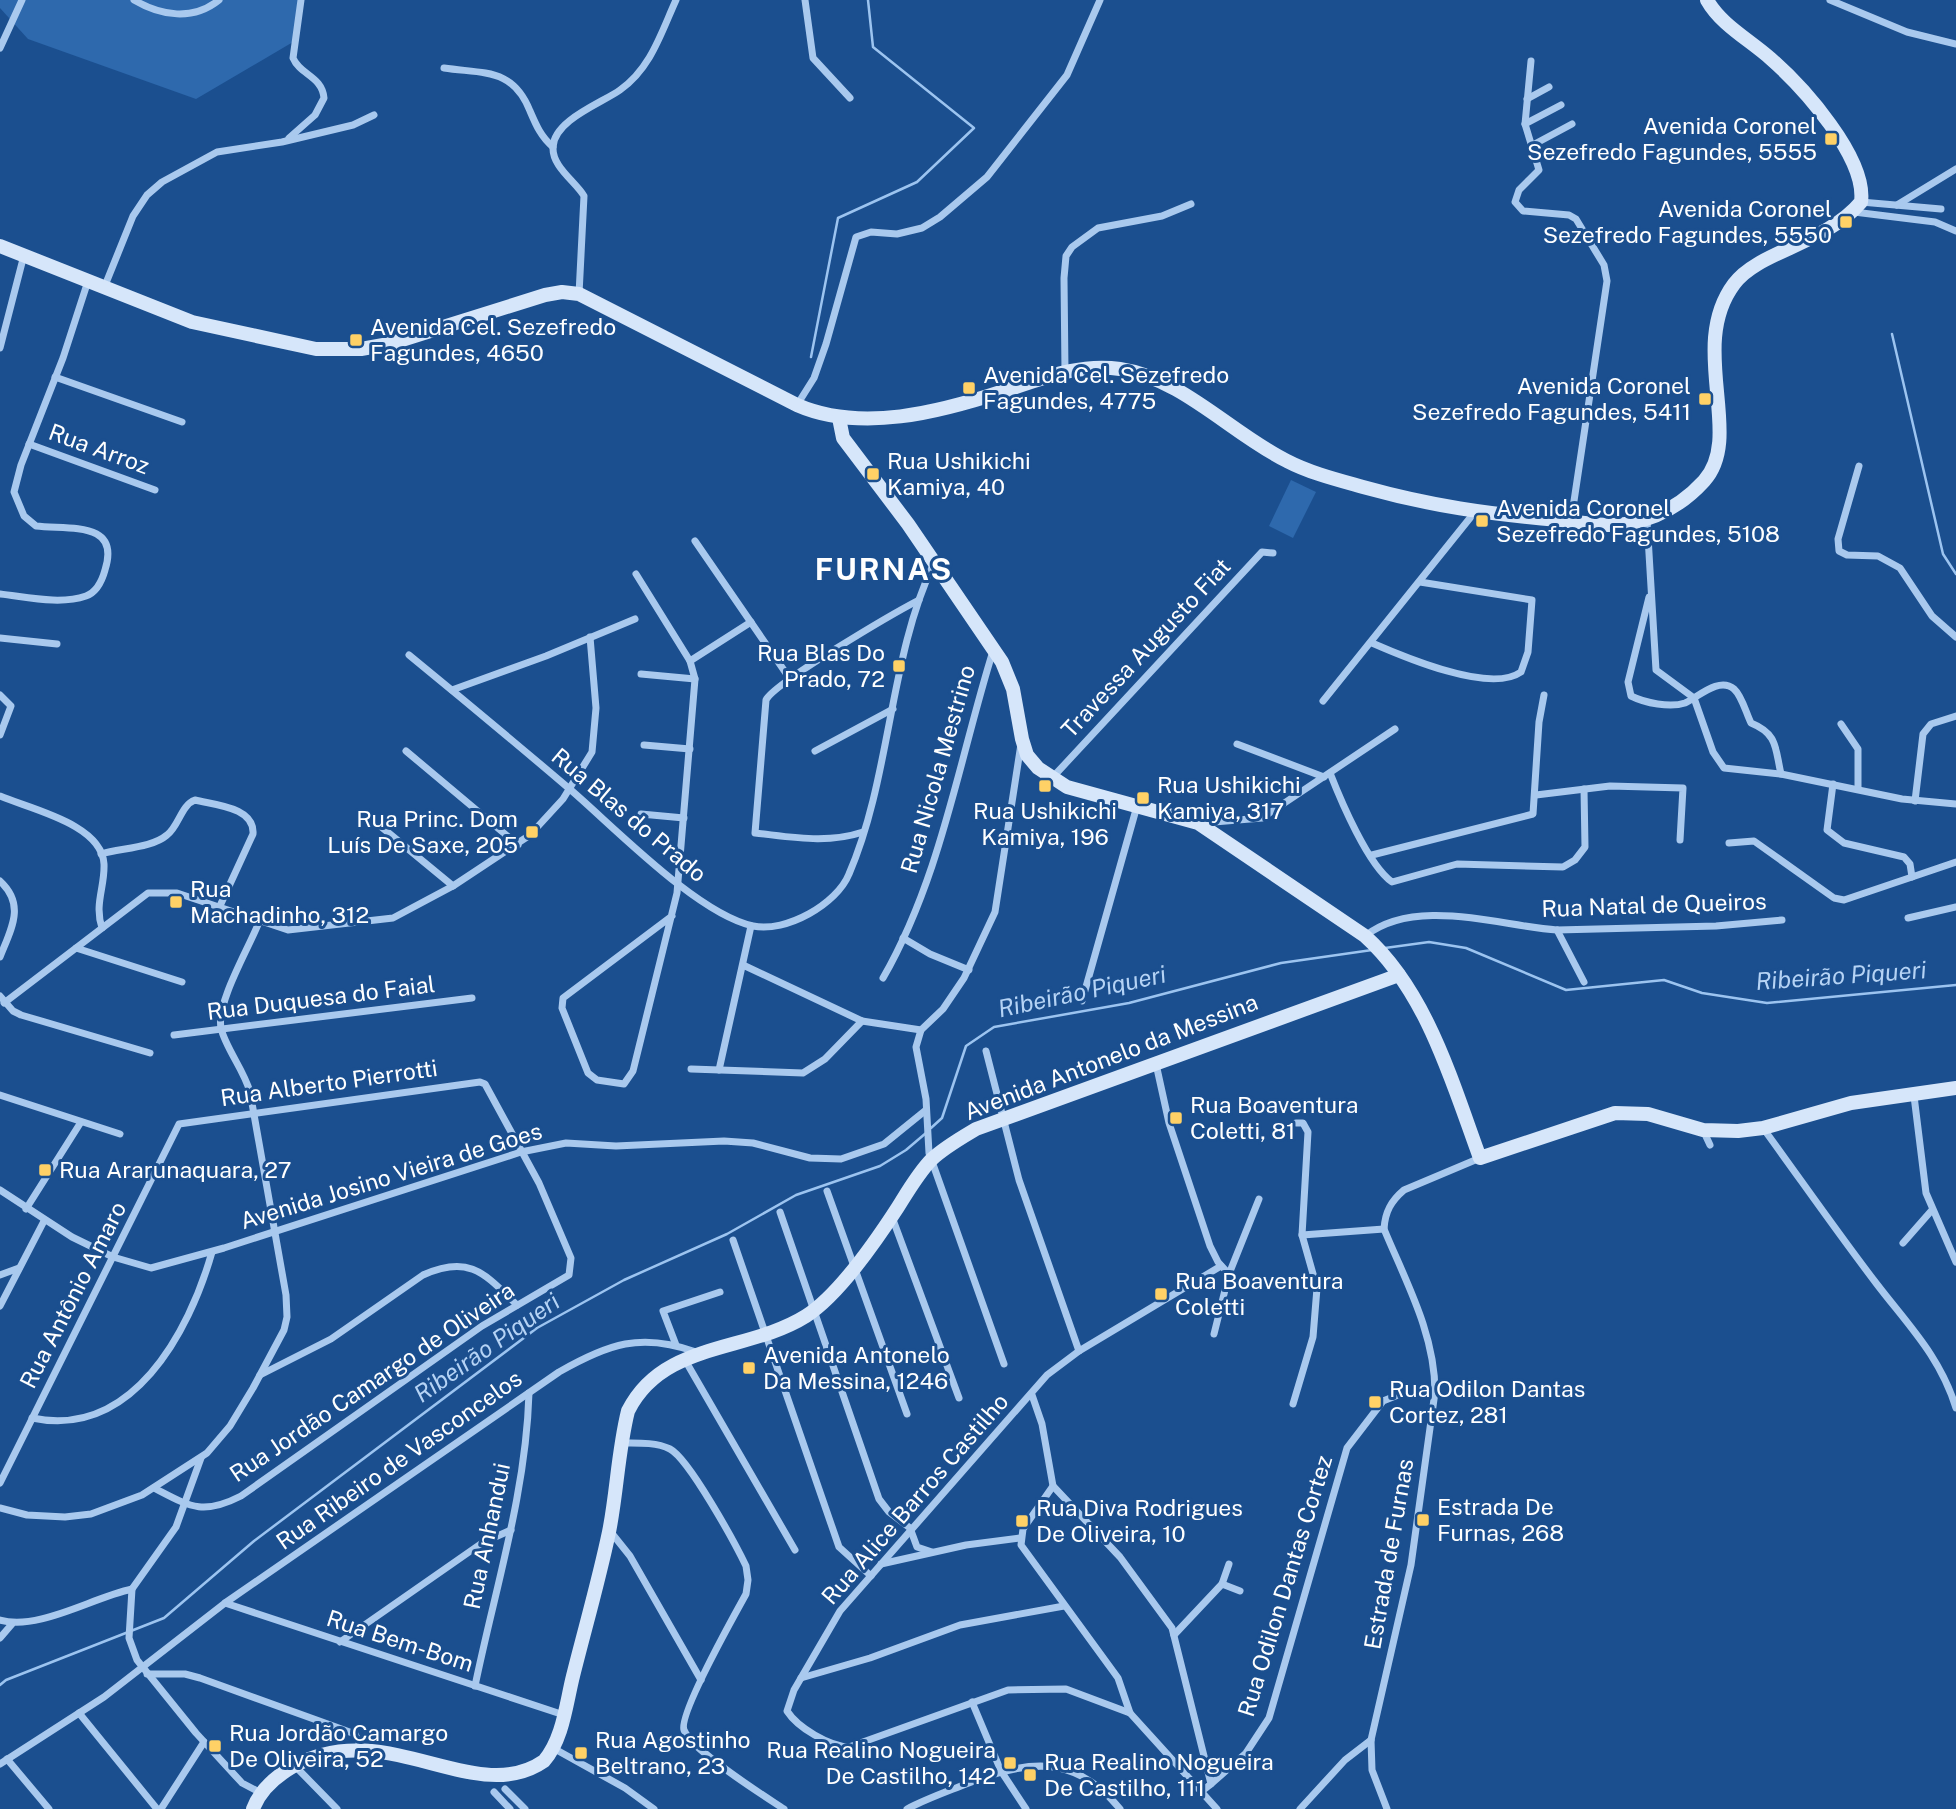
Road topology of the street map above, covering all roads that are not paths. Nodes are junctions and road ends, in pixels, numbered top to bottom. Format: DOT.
graph roads {
  1 [pos="22,0"];
  2 [pos="134,0"];
  3 [pos="219,0"];
  4 [pos="301,0"];
  5 [pos="676,0"];
  6 [pos="806,0"];
  7 [pos="1100,0"];
  8 [pos="1707,0"];
  9 [pos="1830,0"];
  10 [pos="1956,44"];
  11 [pos="0,48"];
  12 [pos="1531,61"];
  13 [pos="444,68"];
  14 [pos="1549,87"];
  15 [pos="850,98"];
  16 [pos="1527,99"];
  17 [pos="1561,105"];
  18 [pos="374,115"];
  19 [pos="1525,124"];
  20 [pos="1572,124"];
  21 [pos="282,142"];
  22 [pos="1531,146"];
  23 [pos="553,147"];
  24 [pos="1956,169"];
  25 [pos="1191,204"];
  26 [pos="1897,206"];
  27 [pos="1857,207"];
  28 [pos="1941,209"];
  29 [pos="1956,231"];
  30 [pos="0,246"];
  31 [pos="24,255"];
  32 [pos="88,281"];
  33 [pos="104,288"];
  34 [pos="579,294"];
  35 [pos="2,331"];
  36 [pos="0,348"];
  37 [pos="1065,372"];
  38 [pos="55,377"];
  39 [pos="796,405"];
  40 [pos="811,411"];
  41 [pos="845,419"];
  42 [pos="182,422"];
  43 [pos="29,444"];
  44 [pos="848,444"];
  45 [pos="1859,466"];
  46 [pos="155,490"];
  47 [pos="1474,513"];
  48 [pos="1647,519"];
  49 [pos="1571,521"];
  50 [pos="695,541"];
  51 [pos="1273,553"];
  52 [pos="935,562"];
  53 [pos="636,574"];
  54 [pos="1420,582"];
  55 [pos="1651,590"];
  56 [pos="0,594"];
  57 [pos="919,600"];
  58 [pos="635,619"];
  59 [pos="751,621"];
  60 [pos="590,637"];
  61 [pos="1956,637"];
  62 [pos="0,638"];
  63 [pos="1372,643"];
  64 [pos="57,644"];
  65 [pos="994,648"];
  66 [pos="409,656"];
  67 [pos="690,661"];
  68 [pos="641,674"];
  69 [pos="695,678"];
  70 [pos="790,679"];
  71 [pos="452,690"];
  72 [pos="0,695"];
  73 [pos="1544,695"];
  74 [pos="1693,698"];
  75 [pos="1323,701"];
  76 [pos="893,709"];
  77 [pos="1956,716"];
  78 [pos="1842,724"];
  79 [pos="1395,729"];
  80 [pos="0,736"];
  81 [pos="1022,739"];
  82 [pos="644,744"];
  83 [pos="1237,744"];
  84 [pos="690,749"];
  85 [pos="406,751"];
  86 [pos="815,751"];
  87 [pos="1781,774"];
  88 [pos="1327,775"];
  89 [pos="1051,779"];
  90 [pos="1833,785"];
  91 [pos="570,789"];
  92 [pos="1584,789"];
  93 [pos="1858,789"];
  94 [pos="1536,795"];
  95 [pos="0,796"];
  96 [pos="1915,801"];
  97 [pos="1956,804"];
  98 [pos="1138,805"];
  99 [pos="641,814"];
  100 [pos="684,818"];
  101 [pos="1198,823"];
  102 [pos="379,825"];
  103 [pos="863,832"];
  104 [pos="1680,840"];
  105 [pos="1729,843"];
  106 [pos="518,845"];
  107 [pos="102,855"];
  108 [pos="1372,855"];
  109 [pos="1956,862"];
  110 [pos="1912,877"];
  111 [pos="0,881"];
  112 [pos="677,883"];
  113 [pos="453,886"];
  114 [pos="1956,906"];
  115 [pos="219,908"];
  116 [pos="673,916"];
  117 [pos="1908,918"];
  118 [pos="1782,920"];
  119 [pos="259,922"];
  120 [pos="751,926"];
  121 [pos="102,928"];
  122 [pos="1557,930"];
  123 [pos="903,938"];
  124 [pos="1367,938"];
  125 [pos="76,948"];
  126 [pos="0,957"];
  127 [pos="743,965"];
  128 [pos="969,970"];
  129 [pos="1399,975"];
  130 [pos="883,978"];
  131 [pos="182,982"];
  132 [pos="1584,982"];
  133 [pos="472,998"];
  134 [pos="2,999"];
  135 [pos="1082,1001"];
  136 [pos="862,1021"];
  137 [pos="221,1030"];
  138 [pos="921,1030"];
  139 [pos="174,1035"];
  140 [pos="986,1051"];
  141 [pos="150,1053"];
  142 [pos="1156,1064"];
  143 [pos="691,1069"];
  144 [pos="719,1070"];
  145 [pos="1956,1088"];
  146 [pos="0,1095"];
  147 [pos="1914,1096"];
  148 [pos="926,1110"];
  149 [pos="252,1113"];
  150 [pos="1003,1117"];
  151 [pos="81,1122"];
  152 [pos="1296,1123"];
  153 [pos="179,1124"];
  154 [pos="1763,1128"];
  155 [pos="1703,1129"];
  156 [pos="120,1134"];
  157 [pos="1710,1145"];
  158 [pos="521,1152"];
  159 [pos="1480,1158"];
  160 [pos="931,1160"];
  161 [pos="0,1190"];
  162 [pos="827,1191"];
  163 [pos="1259,1199"];
  164 [pos="26,1209"];
  165 [pos="1932,1210"];
  166 [pos="780,1212"];
  167 [pos="891,1217"];
  168 [pos="44,1221"];
  169 [pos="1384,1229"];
  170 [pos="274,1232"];
  171 [pos="1302,1235"];
  172 [pos="733,1240"];
  173 [pos="1903,1243"];
  174 [pos="212,1252"];
  175 [pos="113,1257"];
  176 [pos="1956,1262"];
  177 [pos="855,1266"];
  178 [pos="1221,1266"];
  179 [pos="19,1267"];
  180 [pos="1229,1274"];
  181 [pos="0,1275"];
  182 [pos="720,1292"];
  183 [pos="517,1305"];
  184 [pos="0,1306"];
  185 [pos="815,1308"];
  186 [pos="766,1332"];
  187 [pos="1214,1334"];
  188 [pos="676,1345"];
  189 [pos="1079,1351"];
  190 [pos="699,1353"];
  191 [pos="684,1359"];
  192 [pos="1004,1364"];
  193 [pos="260,1376"];
  194 [pos="1435,1392"];
  195 [pos="529,1393"];
  196 [pos="1032,1395"];
  197 [pos="959,1398"];
  198 [pos="1293,1404"];
  199 [pos="1956,1408"];
  200 [pos="906,1414"];
  201 [pos="32,1418"];
  202 [pos="622,1443"];
  203 [pos="201,1458"];
  204 [pos="0,1483"];
  205 [pos="1053,1486"];
  206 [pos="154,1488"];
  207 [pos="186,1506"];
  208 [pos="0,1508"];
  209 [pos="910,1528"];
  210 [pos="512,1530"];
  211 [pos="610,1530"];
  212 [pos="1020,1538"];
  213 [pos="795,1550"];
  214 [pos="933,1552"];
  215 [pos="881,1564"];
  216 [pos="1229,1564"];
  217 [pos="870,1576"];
  218 [pos="1222,1584"];
  219 [pos="132,1589"];
  220 [pos="1240,1591"];
  221 [pos="225,1603"];
  222 [pos="1064,1606"];
  223 [pos="0,1620"];
  224 [pos="12,1624"];
  225 [pos="1174,1635"];
  226 [pos="0,1638"];
  227 [pos="340,1642"];
  228 [pos="145,1671"];
  229 [pos="802,1678"];
  230 [pos="701,1680"];
  231 [pos="475,1686"];
  232 [pos="972,1702"];
  233 [pos="79,1713"];
  234 [pos="1129,1713"];
  235 [pos="564,1714"];
  236 [pos="1371,1740"];
  237 [pos="204,1742"];
  238 [pos="553,1748"];
  239 [pos="363,1754"];
  240 [pos="7,1759"];
  241 [pos="0,1764"];
  242 [pos="294,1766"];
  243 [pos="1001,1771"];
  244 [pos="433,1779"];
  245 [pos="1211,1784"];
  246 [pos="494,1791"];
  247 [pos="1202,1791"];
  248 [pos="261,1793"];
  249 [pos="48,1809"];
  250 [pos="159,1809"];
  251 [pos="253,1809"];
  252 [pos="337,1809"];
  253 [pos="510,1809"];
  254 [pos="525,1809"];
  255 [pos="654,1809"];
  256 [pos="784,1809"];
  257 [pos="907,1809"];
  258 [pos="1026,1809"];
  259 [pos="1120,1809"];
  260 [pos="1217,1809"];
  261 [pos="1300,1809"];
  262 [pos="1387,1809"];
  1 -- 11 [label="street"];
  2 -- 3 [label="street"];
  4 -- 21 [label="street"];
  5 -- 23 [label="street"];
  6 -- 15 [label="street"];
  7 -- 39 [label="street"];
  8 -- 27 [label="main road"];
  9 -- 10 [label="street"];
  12 -- 16 [label="street"];
  13 -- 23 [label="street"];
  14 -- 16 [label="street"];
  16 -- 19 [label="street"];
  17 -- 19 [label="street"];
  18 -- 21 [label="street"];
  19 -- 22 [label="street"];
  20 -- 22 [label="street"];
  21 -- 33 [label="street"];
  22 -- 49 [label="street"];
  23 -- 34 [label="street"];
  24 -- 26 [label="street"];
  25 -- 37 [label="street"];
  26 -- 27 [label="street"];
  26 -- 28 [label="street"];
  27 -- 29 [label="street"];
  27 -- 48 [label="main road"];
  30 -- 31 [label="main road"];
  31 -- 32 [label="main road"];
  31 -- 35 [label="street"];
  32 -- 33 [label="main road"];
  32 -- 38 [label="street"];
  33 -- 34 [label="main road"];
  34 -- 39 [label="main road"];
  35 -- 36 [label="street"];
  37 -- 41 [label="main road"];
  37 -- 47 [label="main road"];
  38 -- 42 [label="street"];
  38 -- 43 [label="street"];
  39 -- 40 [label="main road"];
  40 -- 41 [label="main road"];
  40 -- 44 [label="main road"];
  41 -- 44 [label="main road"];
  43 -- 46 [label="street, Rua Arroz"];
  43 -- 56 [label="street"];
  44 -- 52 [label="main road"];
  45 -- 61 [label="street"];
  47 -- 49 [label="main road"];
  47 -- 54 [label="street"];
  48 -- 49 [label="main road"];
  48 -- 55 [label="street"];
  50 -- 59 [label="street"];
  51 -- 89 [label="street, Travessa Augusto Fiat"];
  52 -- 57 [label="street"];
  52 -- 65 [label="main road"];
  53 -- 67 [label="street"];
  54 -- 63 [label="street"];
  54 -- 63 [label="street"];
  55 -- 74 [label="street"];
  55 -- 74 [label="street"];
  57 -- 70 [label="street"];
  57 -- 76 [label="street"];
  58 -- 60 [label="street"];
  59 -- 67 [label="street"];
  59 -- 70 [label="street"];
  60 -- 71 [label="street"];
  60 -- 91 [label="street"];
  62 -- 64 [label="street"];
  63 -- 75 [label="street"];
  65 -- 81 [label="main road"];
  65 -- 123 [label="street, Rua Nicola Mestrino"];
  66 -- 71 [label="street, Rua Blas do Prado"];
  67 -- 69 [label="street"];
  68 -- 69 [label="street"];
  69 -- 84 [label="street"];
  70 -- 103 [label="street"];
  71 -- 91 [label="street, Rua Blas do Prado"];
  72 -- 80 [label="street"];
  73 -- 94 [label="street"];
  74 -- 87 [label="street"];
  74 -- 87 [label="street"];
  76 -- 86 [label="street"];
  76 -- 103 [label="street"];
  77 -- 96 [label="street"];
  78 -- 93 [label="street"];
  79 -- 88 [label="street"];
  81 -- 89 [label="main road"];
  81 -- 128 [label="street"];
  82 -- 84 [label="street"];
  83 -- 88 [label="street"];
  84 -- 100 [label="street"];
  85 -- 106 [label="street"];
  87 -- 90 [label="street"];
  88 -- 101 [label="street"];
  88 -- 108 [label="street"];
  89 -- 98 [label="main road"];
  90 -- 93 [label="street"];
  90 -- 110 [label="street"];
  91 -- 106 [label="street"];
  91 -- 112 [label="street, Rua Blas do Prado"];
  92 -- 94 [label="street"];
  92 -- 104 [label="street"];
  92 -- 108 [label="street"];
  93 -- 96 [label="street"];
  94 -- 108 [label="street"];
  95 -- 107 [label="street"];
  96 -- 97 [label="street"];
  98 -- 101 [label="main road"];
  98 -- 135 [label="street"];
  99 -- 100 [label="street"];
  100 -- 112 [label="street"];
  101 -- 124 [label="main road"];
  102 -- 113 [label="street"];
  103 -- 120 [label="street"];
  105 -- 110 [label="street"];
  106 -- 113 [label="street"];
  107 -- 115 [label="street"];
  107 -- 121 [label="street"];
  109 -- 110 [label="street"];
  111 -- 126 [label="street"];
  112 -- 116 [label="street"];
  112 -- 120 [label="street, Rua Blas do Prado"];
  113 -- 119 [label="street"];
  114 -- 117 [label="street"];
  115 -- 119 [label="street"];
  115 -- 121 [label="street"];
  116 -- 116 [label="street"];
  118 -- 122 [label="street, Rua Natal de Queiros"];
  119 -- 137 [label="street"];
  120 -- 127 [label="street"];
  121 -- 125 [label="street"];
  122 -- 124 [label="street, Rua Natal de Queiros"];
  122 -- 132 [label="street"];
  123 -- 128 [label="street"];
  123 -- 130 [label="street, Rua Nicola Mestrino"];
  124 -- 129 [label="main road"];
  125 -- 131 [label="street"];
  125 -- 134 [label="street"];
  127 -- 136 [label="street"];
  127 -- 144 [label="street"];
  128 -- 138 [label="street"];
  129 -- 142 [label="main road, Avenida Antonelo da Messina"];
  129 -- 159 [label="main road"];
  133 -- 137 [label="street, Rua Duquesa do Faial"];
  134 -- 141 [label="street"];
  136 -- 138 [label="street"];
  136 -- 144 [label="street"];
  137 -- 139 [label="street, Rua Duquesa do Faial"];
  137 -- 149 [label="street"];
  138 -- 148 [label="street"];
  140 -- 150 [label="street"];
  142 -- 150 [label="main road, Avenida Antonelo da Messina"];
  142 -- 178 [label="street"];
  143 -- 144 [label="street"];
  145 -- 147 [label="main road"];
  146 -- 151 [label="street"];
  147 -- 154 [label="main road"];
  147 -- 165 [label="street"];
  148 -- 158 [label="street, Avenida Josino Vieira de Goes"];
  148 -- 160 [label="street"];
  149 -- 153 [label="street, Rua Alberto Pierrotti"];
  149 -- 158 [label="street, Rua Alberto Pierrotti"];
  149 -- 170 [label="street"];
  150 -- 160 [label="main road, Avenida Antonelo da Messina"];
  150 -- 189 [label="street"];
  151 -- 156 [label="street"];
  151 -- 164 [label="street"];
  152 -- 171 [label="street"];
  153 -- 175 [label="street, Rua Antônio Amaro"];
  154 -- 155 [label="main road"];
  154 -- 199 [label="street"];
  155 -- 157 [label="street"];
  155 -- 159 [label="main road"];
  158 -- 170 [label="street, Avenida Josino Vieira de Goes"];
  158 -- 183 [label="street, Rua Jordão Camargo de Oliveira"];
  159 -- 169 [label="street"];
  160 -- 167 [label="main road, Avenida Antonelo da Messina"];
  160 -- 192 [label="street"];
  161 -- 164 [label="street, Avenida Josino Vieira de Goes"];
  162 -- 177 [label="street"];
  163 -- 180 [label="street"];
  164 -- 168 [label="street, Avenida Josino Vieira de Goes"];
  165 -- 173 [label="street"];
  165 -- 176 [label="street"];
  166 -- 185 [label="street"];
  167 -- 177 [label="main road, Avenida Antonelo da Messina"];
  167 -- 197 [label="street"];
  168 -- 175 [label="street, Avenida Josino Vieira de Goes"];
  168 -- 179 [label="street"];
  169 -- 171 [label="street"];
  169 -- 194 [label="street, Estrada de Furnas"];
  170 -- 174 [label="street, Avenida Josino Vieira de Goes"];
  170 -- 193 [label="street"];
  171 -- 198 [label="street"];
  172 -- 186 [label="street"];
  174 -- 175 [label="street, Avenida Josino Vieira de Goes"];
  174 -- 201 [label="street"];
  175 -- 201 [label="street, Rua Antônio Amaro"];
  177 -- 185 [label="main road, Avenida Antonelo da Messina"];
  177 -- 200 [label="street"];
  178 -- 180 [label="street"];
  178 -- 189 [label="street"];
  179 -- 181 [label="street"];
  179 -- 184 [label="street"];
  180 -- 187 [label="street"];
  182 -- 188 [label="street"];
  183 -- 193 [label="street"];
  183 -- 207 [label="street, Rua Jordão Camargo de Oliveira"];
  185 -- 186 [label="main road, Avenida Antonelo da Messina"];
  185 -- 209 [label="street"];
  186 -- 190 [label="main road, Avenida Antonelo da Messina"];
  186 -- 217 [label="street"];
  188 -- 190 [label="street, Rua Ribeiro de Vasconcelos"];
  188 -- 195 [label="street, Rua Ribeiro de Vasconcelos"];
  189 -- 196 [label="street"];
  190 -- 191 [label="main road, Avenida Antonelo da Messina"];
  191 -- 202 [label="main road, Avenida Antonelo da Messina"];
  191 -- 213 [label="street"];
  193 -- 203 [label="street"];
  194 -- 236 [label="street, Estrada de Furnas"];
  194 -- 245 [label="street, Rua Odilon Dantas Cortez"];
  195 -- 210 [label="street, Rua Anhandui"];
  195 -- 221 [label="street, Rua Ribeiro de Vasconcelos"];
  196 -- 205 [label="street"];
  196 -- 209 [label="street, Rua Alice Barros Castilho"];
  201 -- 204 [label="street, Rua Antônio Amaro"];
  202 -- 211 [label="main road, Avenida Antonelo da Messina"];
  202 -- 230 [label="street"];
  203 -- 206 [label="street"];
  203 -- 207 [label="street, Rua Jordão Camargo de Oliveira"];
  205 -- 212 [label="street"];
  205 -- 225 [label="street"];
  206 -- 207 [label="street"];
  206 -- 208 [label="street"];
  207 -- 219 [label="street, Rua Jordão Camargo de Oliveira"];
  209 -- 214 [label="street"];
  209 -- 215 [label="street, Rua Alice Barros Castilho"];
  210 -- 227 [label="street"];
  210 -- 231 [label="street, Rua Anhandui"];
  211 -- 230 [label="street"];
  211 -- 235 [label="main road, Avenida Antonelo da Messina"];
  212 -- 214 [label="street"];
  212 -- 222 [label="street"];
  214 -- 215 [label="street"];
  215 -- 217 [label="street, Rua Alice Barros Castilho"];
  216 -- 218 [label="street"];
  217 -- 229 [label="street, Rua Alice Barros Castilho"];
  218 -- 220 [label="street"];
  218 -- 225 [label="street"];
  219 -- 224 [label="street"];
  219 -- 228 [label="street"];
  221 -- 227 [label="street, Rua Bem-Bom"];
  221 -- 228 [label="street, Rua Ribeiro de Vasconcelos"];
  222 -- 229 [label="street"];
  222 -- 234 [label="street"];
  223 -- 224 [label="street"];
  224 -- 226 [label="street"];
  225 -- 245 [label="street"];
  227 -- 231 [label="street, Rua Bem-Bom"];
  228 -- 233 [label="street, Rua Ribeiro de Vasconcelos"];
  228 -- 237 [label="street"];
  228 -- 239 [label="street"];
  229 -- 232 [label="street, Rua Alice Barros Castilho"];
  230 -- 256 [label="street"];
  231 -- 235 [label="street, Rua Bem-Bom"];
  232 -- 234 [label="street, Rua Alice Barros Castilho"];
  232 -- 243 [label="street"];
  233 -- 240 [label="street, Rua Ribeiro de Vasconcelos"];
  233 -- 250 [label="street"];
  234 -- 247 [label="street"];
  235 -- 238 [label="main road, Avenida Antonelo da Messina"];
  236 -- 261 [label="street"];
  236 -- 262 [label="street, Estrada de Furnas"];
  237 -- 248 [label="street"];
  237 -- 250 [label="street"];
  238 -- 246 [label="main road, Avenida Antonelo da Messina"];
  238 -- 255 [label="street"];
  239 -- 242 [label="main road"];
  239 -- 244 [label="main road"];
  240 -- 241 [label="street, Rua Ribeiro de Vasconcelos"];
  240 -- 249 [label="street"];
  242 -- 248 [label="main road"];
  242 -- 252 [label="street"];
  243 -- 257 [label="street"];
  243 -- 258 [label="street"];
  243 -- 259 [label="street"];
  245 -- 247 [label="street, Rua Odilon Dantas Cortez"];
  246 -- 253 [label="street"];
  246 -- 254 [label="street"];
  247 -- 260 [label="street"];
  248 -- 251 [label="main road"];
}
